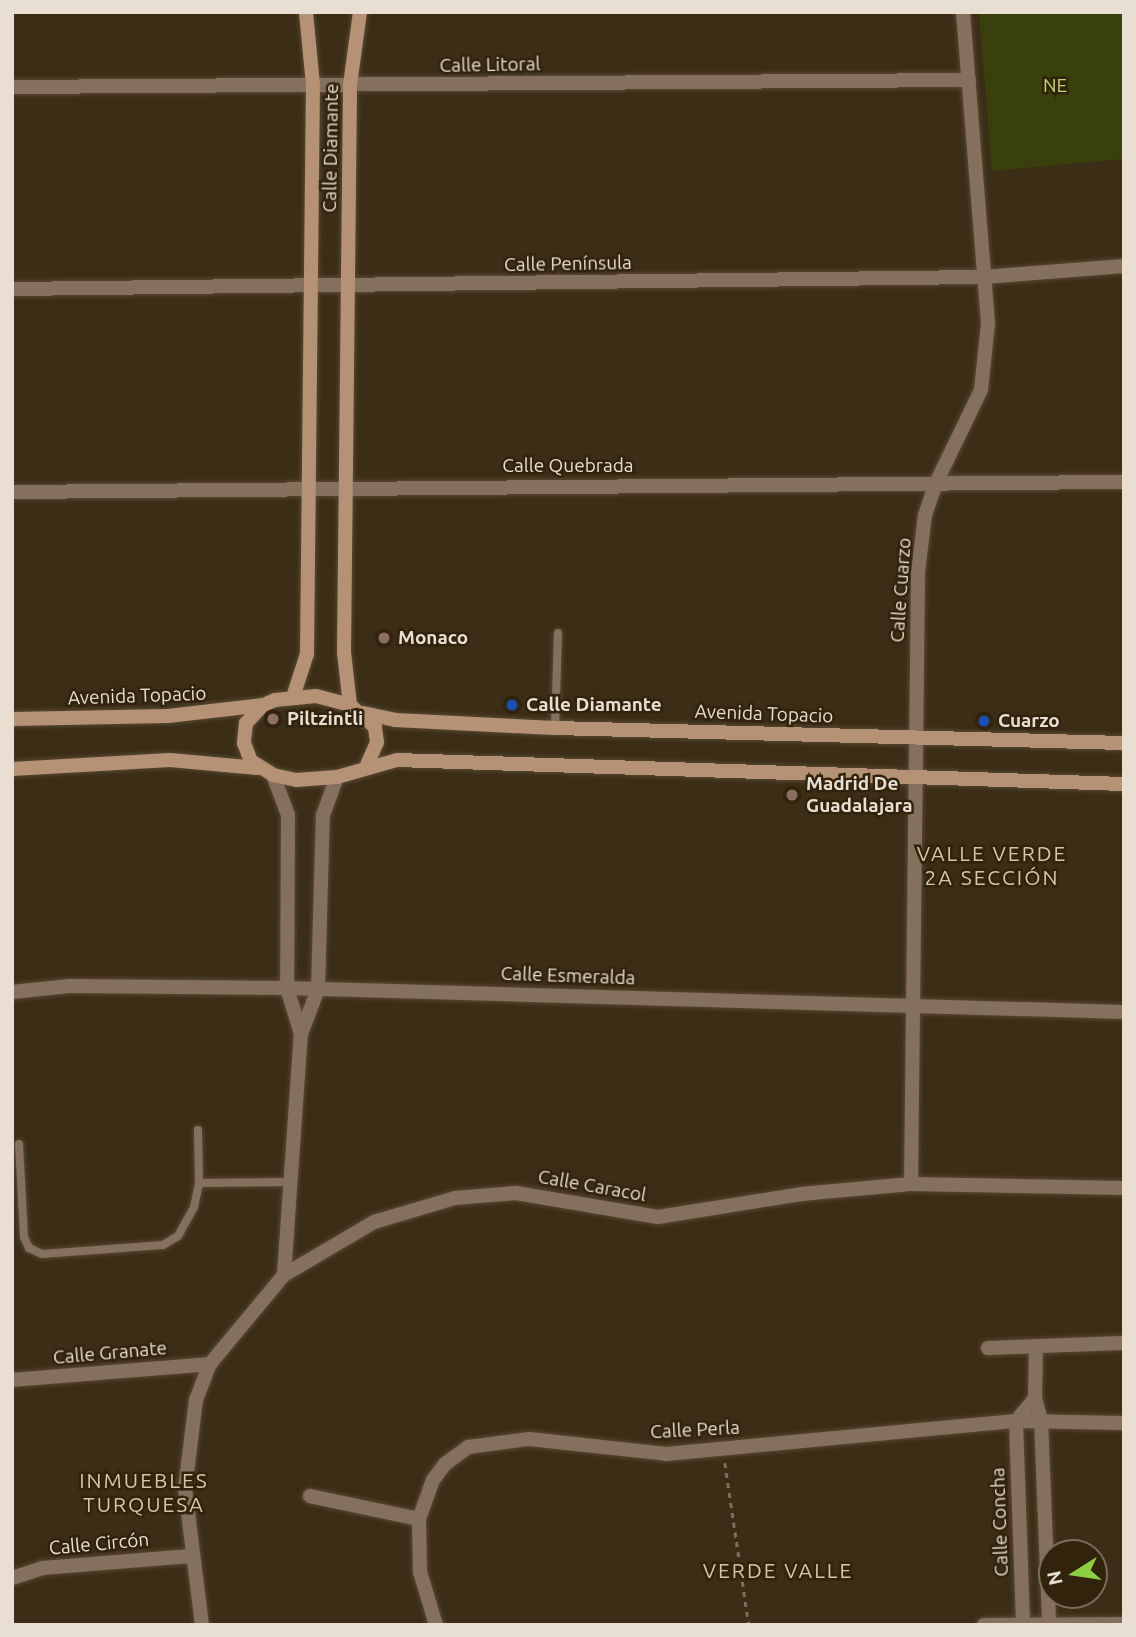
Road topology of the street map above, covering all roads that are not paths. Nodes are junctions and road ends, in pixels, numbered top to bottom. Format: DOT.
graph roads {
  1 [pos="306,12"];
  2 [pos="360,12"];
  3 [pos="962,12"];
  4 [pos="969,80"];
  5 [pos="313,85"];
  6 [pos="350,85"];
  7 [pos="12,87"];
  8 [pos="1124,266"];
  9 [pos="985,277"];
  10 [pos="310,286"];
  11 [pos="348,286"];
  12 [pos="12,289"];
  13 [pos="1124,482"];
  14 [pos="936,483"];
  15 [pos="344,487"];
  16 [pos="306,488"];
  17 [pos="12,492"];
  18 [pos="558,633"];
  19 [pos="293,697"];
  20 [pos="263,705"];
  21 [pos="350,705"];
  22 [pos="363,713"];
  23 [pos="12,719"];
  24 [pos="555,728"];
  25 [pos="914,738"];
  26 [pos="1124,743"];
  27 [pos="366,767"];
  28 [pos="258,768"];
  29 [pos="12,769"];
  30 [pos="273,775"];
  31 [pos="914,775"];
  32 [pos="337,777"];
  33 [pos="1124,784"];
  34 [pos="287,988"];
  35 [pos="318,989"];
  36 [pos="12,992"];
  37 [pos="911,1005"];
  38 [pos="1124,1012"];
  39 [pos="301,1034"];
  40 [pos="198,1130"];
  41 [pos="19,1144"];
  42 [pos="199,1182"];
  43 [pos="288,1182"];
  44 [pos="911,1184"];
  45 [pos="1124,1188"];
  46 [pos="284,1275"];
  47 [pos="1121,1343"];
  48 [pos="1037,1346"];
  49 [pos="988,1348"];
  50 [pos="210,1364"];
  51 [pos="12,1380"];
  52 [pos="1035,1398"];
  53 [pos="1016,1420"];
  54 [pos="1041,1420"];
  55 [pos="1124,1423"];
  56 [pos="310,1496"];
  57 [pos="419,1519"];
  58 [pos="191,1556"];
  59 [pos="12,1578"];
  60 [pos="1023,1622"];
  61 [pos="1049,1622"];
  62 [pos="1124,1624"];
  63 [pos="202,1625"];
  64 [pos="436,1625"];
  65 [pos="984,1625"];
  1 -- 5 [label="street, Calle Diamante"];
  2 -- 6 [label="street, Calle Diamante"];
  3 -- 4 [label="street, Calle Cuarzo"];
  4 -- 6 [label="street, Calle Litoral"];
  4 -- 9 [label="street, Calle Cuarzo"];
  5 -- 6 [label="street, Calle Litoral"];
  5 -- 7 [label="street, Calle Litoral"];
  5 -- 10 [label="street, Calle Diamante"];
  6 -- 11 [label="street, Calle Diamante"];
  8 -- 9 [label="street, Calle Península"];
  9 -- 11 [label="street, Calle Península"];
  9 -- 14 [label="street, Calle Cuarzo"];
  10 -- 11 [label="street, Calle Península"];
  10 -- 12 [label="street, Calle Península"];
  10 -- 16 [label="street, Calle Diamante"];
  11 -- 15 [label="street, Calle Diamante"];
  13 -- 14 [label="street, Calle Quebrada"];
  14 -- 15 [label="street, Calle Quebrada"];
  14 -- 25 [label="street, Calle Cuarzo"];
  15 -- 16 [label="street, Calle Quebrada"];
  15 -- 21 [label="street, Calle Diamante"];
  16 -- 17 [label="street, Calle Quebrada"];
  16 -- 19 [label="street, Calle Diamante"];
  18 -- 24 [label="lane"];
  19 -- 20 [label="street"];
  19 -- 21 [label="street"];
  20 -- 23 [label="street, Avenida Topacio"];
  20 -- 28 [label="street"];
  21 -- 22 [label="street"];
  22 -- 24 [label="street, Avenida Topacio"];
  22 -- 27 [label="street"];
  24 -- 25 [label="street, Avenida Topacio"];
  25 -- 26 [label="street, Avenida Topacio"];
  25 -- 31 [label="street, Calle Cuarzo"];
  27 -- 31 [label="street"];
  27 -- 32 [label="street"];
  28 -- 29 [label="street"];
  28 -- 30 [label="street"];
  30 -- 32 [label="street"];
  30 -- 34 [label="street"];
  31 -- 33 [label="street"];
  31 -- 37 [label="street, Calle Cuarzo"];
  32 -- 35 [label="street"];
  34 -- 35 [label="street, Calle Esmeralda"];
  34 -- 36 [label="street, Calle Esmeralda"];
  34 -- 39 [label="street"];
  35 -- 37 [label="street, Calle Esmeralda"];
  35 -- 39 [label="street"];
  37 -- 38 [label="street, Calle Esmeralda"];
  37 -- 44 [label="street, Calle Cuarzo"];
  39 -- 43 [label="street"];
  40 -- 42 [label="lane"];
  41 -- 42 [label="lane"];
  42 -- 43 [label="lane"];
  43 -- 46 [label="street"];
  44 -- 45 [label="street, Calle Caracol"];
  44 -- 46 [label="street, Calle Caracol"];
  46 -- 50 [label="street, Calle Caracol"];
  47 -- 48 [label="street"];
  48 -- 49 [label="street"];
  48 -- 52 [label="street"];
  50 -- 51 [label="street, Calle Granate"];
  50 -- 58 [label="street, Calle Caracol"];
  52 -- 53 [label="street"];
  52 -- 54 [label="street"];
  53 -- 54 [label="street, Calle Perla"];
  53 -- 57 [label="street, Calle Perla"];
  53 -- 60 [label="street, Calle Concha"];
  54 -- 55 [label="street, Calle Perla"];
  54 -- 61 [label="street"];
  56 -- 57 [label="street"];
  57 -- 64 [label="street, Calle Perla"];
  58 -- 59 [label="street, Calle Circón"];
  58 -- 63 [label="street, Calle Caracol"];
  60 -- 61 [label="street"];
  60 -- 65 [label="street"];
  61 -- 62 [label="street"];
}
